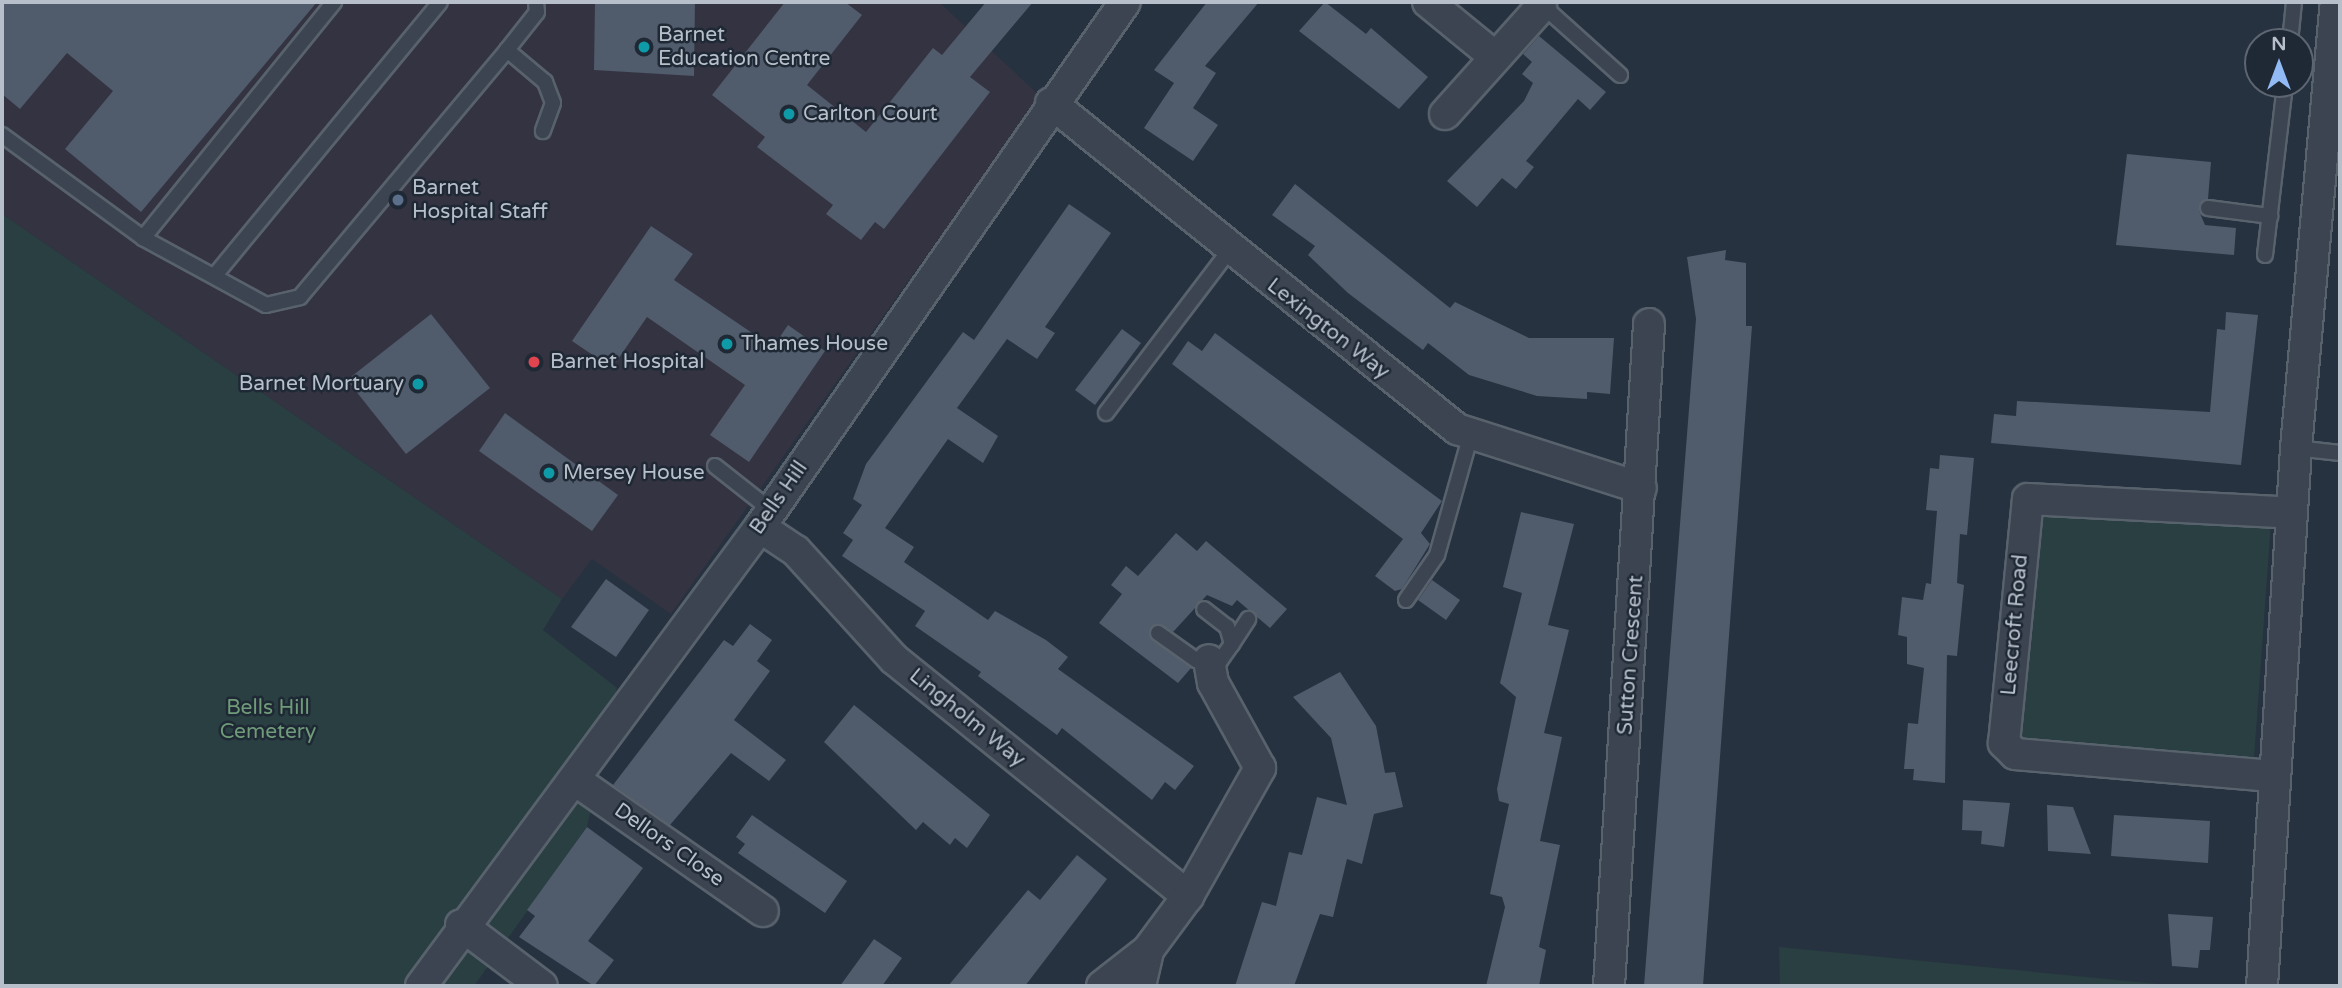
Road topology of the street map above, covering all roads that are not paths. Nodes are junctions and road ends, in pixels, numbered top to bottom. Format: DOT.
graph roads {
  1 [pos="334,2"];
  2 [pos="440,2"];
  3 [pos="536,2"];
  4 [pos="1125,2"];
  5 [pos="1428,2"];
  6 [pos="2294,2"];
  7 [pos="2336,2"];
  8 [pos="1543,4"];
  9 [pos="2291,28"];
  10 [pos="507,50"];
  11 [pos="1494,56"];
  12 [pos="1620,75"];
  13 [pos="2283,98"];
  14 [pos="1051,103"];
  15 [pos="1445,114"];
  16 [pos="543,131"];
  17 [pos="2,135"];
  18 [pos="2208,208"];
  19 [pos="2270,216"];
  20 [pos="143,238"];
  21 [pos="1229,251"];
  22 [pos="2265,255"];
  23 [pos="216,274"];
  24 [pos="1649,324"];
  25 [pos="1106,413"];
  26 [pos="1471,434"];
  27 [pos="2296,449"];
  28 [pos="2340,453"];
  29 [pos="715,466"];
  30 [pos="1642,488"];
  31 [pos="2292,513"];
  32 [pos="765,519"];
  33 [pos="1406,600"];
  34 [pos="1204,609"];
  35 [pos="1248,619"];
  36 [pos="1158,633"];
  37 [pos="1220,652"];
  38 [pos="2272,776"];
  39 [pos="575,780"];
  40 [pos="1188,896"];
  41 [pos="763,911"];
  42 [pos="461,925"];
  43 [pos="1148,950"];
  44 [pos="421,986"];
  45 [pos="542,986"];
  46 [pos="1102,986"];
  47 [pos="1140,986"];
  48 [pos="1609,986"];
  49 [pos="2262,986"];
  1 -- 20 [label="lane"];
  2 -- 23 [label="lane"];
  3 -- 10 [label="lane"];
  4 -- 14 [label="street, Bells Hill"];
  5 -- 11 [label="street"];
  6 -- 9 [label="lane"];
  7 -- 27 [label="street"];
  8 -- 11 [label="street"];
  8 -- 12 [label="lane"];
  10 -- 16 [label="lane"];
  10 -- 23 [label="lane"];
  11 -- 15 [label="street"];
  13 -- 19 [label="lane"];
  14 -- 21 [label="street, Lexington Way"];
  14 -- 32 [label="street, Bells Hill"];
  17 -- 20 [label="lane"];
  18 -- 19 [label="lane"];
  19 -- 22 [label="lane"];
  20 -- 23 [label="lane"];
  21 -- 25 [label="lane"];
  21 -- 26 [label="street, Lexington Way"];
  24 -- 30 [label="street, Sutton Crescent"];
  26 -- 30 [label="street, Lexington Way"];
  26 -- 33 [label="lane"];
  27 -- 28 [label="lane"];
  27 -- 31 [label="street"];
  29 -- 32 [label="lane"];
  30 -- 48 [label="street, Sutton Crescent"];
  31 -- 38 [label="street"];
  31 -- 38 [label="street, Leecroft Road"];
  32 -- 39 [label="street, Bells Hill"];
  32 -- 40 [label="street, Lingholm Way"];
  34 -- 37 [label="lane"];
  35 -- 37 [label="lane"];
  36 -- 37 [label="lane"];
  37 -- 40 [label="street"];
  38 -- 49 [label="street"];
  39 -- 41 [label="street, Dellors Close"];
  39 -- 42 [label="street, Bells Hill"];
  40 -- 43 [label="street"];
  42 -- 44 [label="street, Bells Hill"];
  42 -- 45 [label="street"];
  43 -- 46 [label="street"];
  43 -- 47 [label="street"];
}
